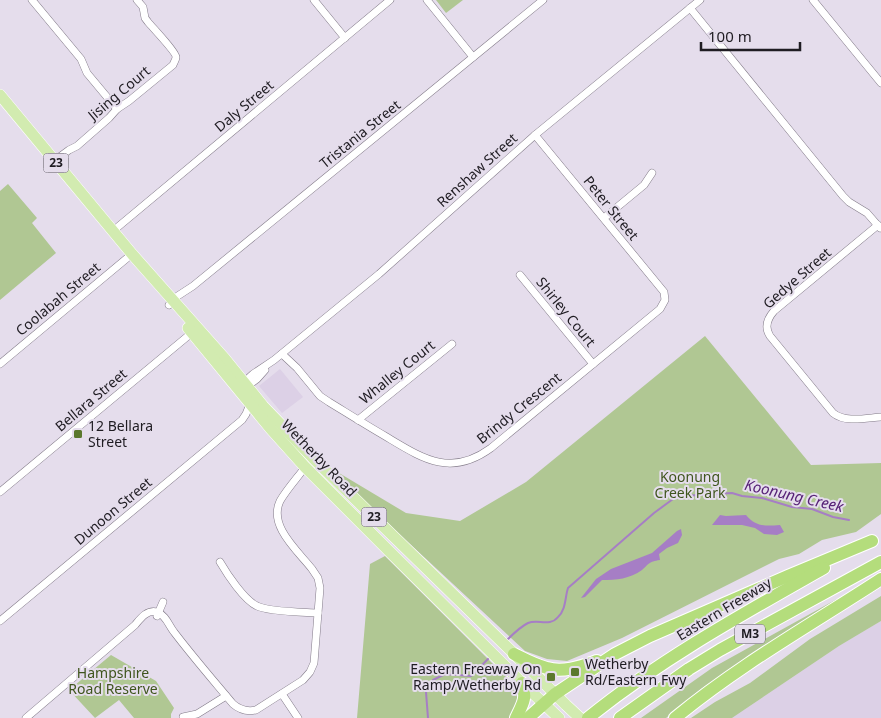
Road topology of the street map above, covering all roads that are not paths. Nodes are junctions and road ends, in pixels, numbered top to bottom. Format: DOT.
graph roads {
  1 [pos="32,0"];
  2 [pos="137,0"];
  3 [pos="314,0"];
  4 [pos="390,0"];
  5 [pos="427,0"];
  6 [pos="543,0"];
  7 [pos="700,0"];
  8 [pos="813,0"];
  9 [pos="690,8"];
  10 [pos="345,38"];
  11 [pos="473,57"];
  12 [pos="881,83"];
  13 [pos="0,95"];
  14 [pos="117,109"];
  15 [pos="535,135"];
  16 [pos="56,163"];
  17 [pos="652,172"];
  18 [pos="604,218"];
  19 [pos="880,227"];
  20 [pos="113,231"];
  21 [pos="132,254"];
  22 [pos="520,275"];
  23 [pos="666,298"];
  24 [pos="173,302"];
  25 [pos="195,330"];
  26 [pos="452,344"];
  27 [pos="284,352"];
  28 [pos="0,364"];
  29 [pos="593,364"];
  30 [pos="243,386"];
  31 [pos="250,404"];
  32 [pos="260,417"];
  33 [pos="881,417"];
  34 [pos="242,420"];
  35 [pos="358,420"];
  36 [pos="309,463"];
  37 [pos="0,492"];
  38 [pos="876,539"];
  39 [pos="220,562"];
  40 [pos="881,562"];
  41 [pos="881,579"];
  42 [pos="163,602"];
  43 [pos="318,613"];
  44 [pos="157,614"];
  45 [pos="0,621"];
  46 [pos="514,654"];
  47 [pos="616,654"];
  48 [pos="522,683"];
  49 [pos="282,694"];
  50 [pos="555,694"];
  51 [pos="226,696"];
  52 [pos="543,704"];
  53 [pos="183,716"];
  54 [pos="557,716"];
  55 [pos="26,718"];
  56 [pos="298,718"];
  57 [pos="516,718"];
  58 [pos="528,718"];
  59 [pos="580,718"];
  60 [pos="588,718"];
  61 [pos="620,718"];
  62 [pos="676,718"];
  1 -- 14 [label="street"];
  2 -- 14 [label="street, Jising Court"];
  3 -- 10 [label="street"];
  4 -- 10 [label="street, Daly Street"];
  5 -- 11 [label="street"];
  6 -- 11 [label="street, Tristania Street"];
  7 -- 9 [label="street, Renshaw Street"];
  8 -- 12 [label="street"];
  9 -- 15 [label="street, Renshaw Street"];
  9 -- 19 [label="street, Gedye Street"];
  10 -- 20 [label="street, Daly Street"];
  11 -- 24 [label="street, Tristania Street"];
  13 -- 16 [label="main road, Wetherby Road / 23"];
  14 -- 16 [label="street, Jising Court"];
  15 -- 18 [label="street, Peter Street"];
  15 -- 27 [label="street, Renshaw Street"];
  16 -- 20 [label="main road, Wetherby Road / 23"];
  17 -- 18 [label="street"];
  18 -- 23 [label="street, Peter Street"];
  19 -- 33 [label="street, Gedye Street"];
  20 -- 21 [label="main road, Wetherby Road / 23"];
  21 -- 24 [label="main road, Wetherby Road / 23"];
  21 -- 28 [label="street, Coolabah Street"];
  22 -- 29 [label="street, Shirley Court"];
  23 -- 29 [label="street, Brindy Crescent"];
  24 -- 25 [label="main road, Wetherby Road / 23"];
  25 -- 30 [label="main road, Wetherby Road / 23"];
  25 -- 37 [label="street, Bellara Street"];
  26 -- 35 [label="street, Whalley Court"];
  27 -- 30 [label="street, Renshaw Street"];
  27 -- 35 [label="street, Brindy Crescent"];
  29 -- 35 [label="street, Brindy Crescent"];
  30 -- 31 [label="main road, Wetherby Road / 23"];
  30 -- 36 [label="main road, Wetherby Road / 23"];
  31 -- 32 [label="main road, Wetherby Road / 23"];
  31 -- 34 [label="street, Dunoon Street"];
  32 -- 34 [label="street"];
  32 -- 36 [label="main road, Wetherby Road / 23"];
  34 -- 45 [label="street, Dunoon Street"];
  36 -- 43 [label="street"];
  36 -- 46 [label="main road, Wetherby Road / 23"];
  36 -- 48 [label="main road, Wetherby Road / 23"];
  38 -- 47 [label="highway"];
  38 -- 60 [label="highway, Eastern Freeway / M3"];
  39 -- 43 [label="street"];
  40 -- 61 [label="highway, M3"];
  41 -- 62 [label="highway"];
  42 -- 44 [label="street"];
  43 -- 49 [label="street"];
  44 -- 51 [label="street"];
  44 -- 55 [label="street"];
  46 -- 47 [label="highway"];
  46 -- 50 [label="main road, 23"];
  47 -- 50 [label="highway"];
  48 -- 52 [label="main road, 23"];
  48 -- 57 [label="highway"];
  49 -- 51 [label="street"];
  49 -- 56 [label="street"];
  50 -- 52 [label="highway"];
  50 -- 59 [label="main road, 23"];
  51 -- 53 [label="street"];
  52 -- 54 [label="main road, 23"];
  52 -- 58 [label="highway"];
}
